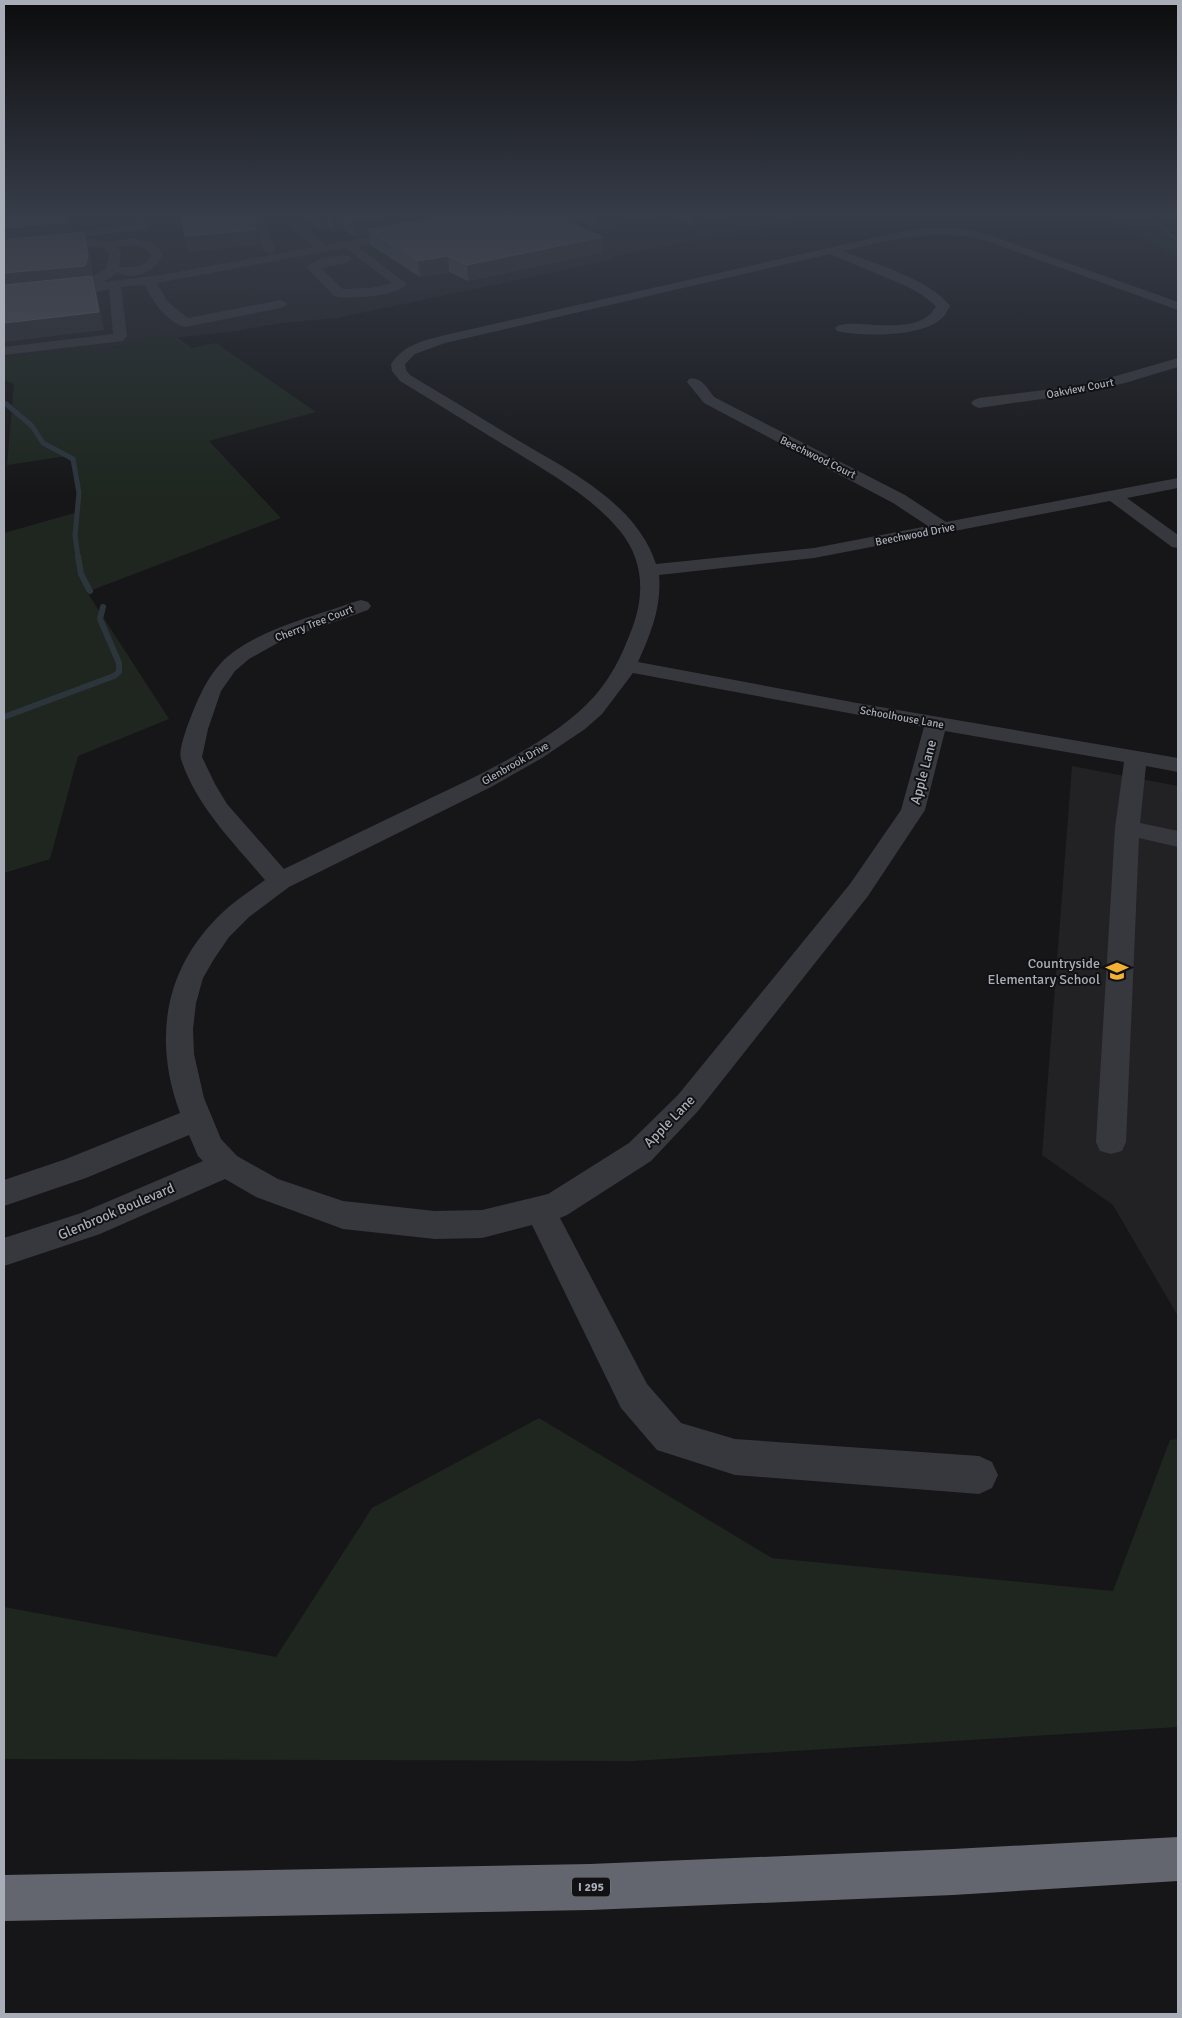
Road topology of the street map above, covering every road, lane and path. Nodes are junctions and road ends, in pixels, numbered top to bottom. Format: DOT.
graph roads {
  1 [pos="117,308"];
  2 [pos="167,308"];
  3 [pos="259,308"];
  4 [pos="580,308"];
  5 [pos="942,308"];
  6 [pos="842,328"];
  7 [pos="4,351"];
  8 [pos="1178,362"];
  9 [pos="694,382"];
  10 [pos="979,403"];
  11 [pos="1178,483"];
  12 [pos="1114,496"];
  13 [pos="944,529"];
  14 [pos="1178,543"];
  15 [pos="649,570"];
  16 [pos="361,606"];
  17 [pos="627,666"];
  18 [pos="936,723"];
  19 [pos="1136,757"];
  20 [pos="1178,765"];
  21 [pos="1128,828"];
  22 [pos="1178,839"];
  23 [pos="280,881"];
  24 [pos="197,1119"];
  25 [pos="1111,1142"];
  26 [pos="226,1165"];
  27 [pos="4,1193"];
  28 [pos="540,1210"];
  29 [pos="4,1252"];
  30 [pos="979,1476"];
  31 [pos="1178,1859"];
  32 [pos="4,1898"];
  1 -- 7 [label="street"];
  2 -- 3 [label="street"];
  4 -- 15 [label="street, Glenbrook Drive"];
  5 -- 6 [label="street"];
  8 -- 10 [label="street, Oakview Court"];
  9 -- 13 [label="street, Beechwood Court"];
  11 -- 12 [label="street, Beechwood Drive"];
  12 -- 13 [label="street, Beechwood Drive"];
  12 -- 14 [label="street"];
  13 -- 15 [label="street, Beechwood Drive"];
  15 -- 17 [label="street, Glenbrook Drive"];
  16 -- 23 [label="street, Cherry Tree Court"];
  17 -- 18 [label="street, Schoolhouse Lane"];
  17 -- 23 [label="street, Glenbrook Drive"];
  18 -- 19 [label="street, Schoolhouse Lane"];
  18 -- 28 [label="street, Apple Lane"];
  19 -- 20 [label="street, Schoolhouse Lane"];
  19 -- 21 [label="street"];
  21 -- 22 [label="street"];
  21 -- 25 [label="street"];
  23 -- 24 [label="street, Glenbrook Drive"];
  24 -- 26 [label="street, Glenbrook Drive"];
  24 -- 27 [label="street"];
  26 -- 28 [label="street, Apple Lane"];
  26 -- 29 [label="street, Glenbrook Boulevard"];
  28 -- 30 [label="street"];
  31 -- 32 [label="highway, I 295"];
}
